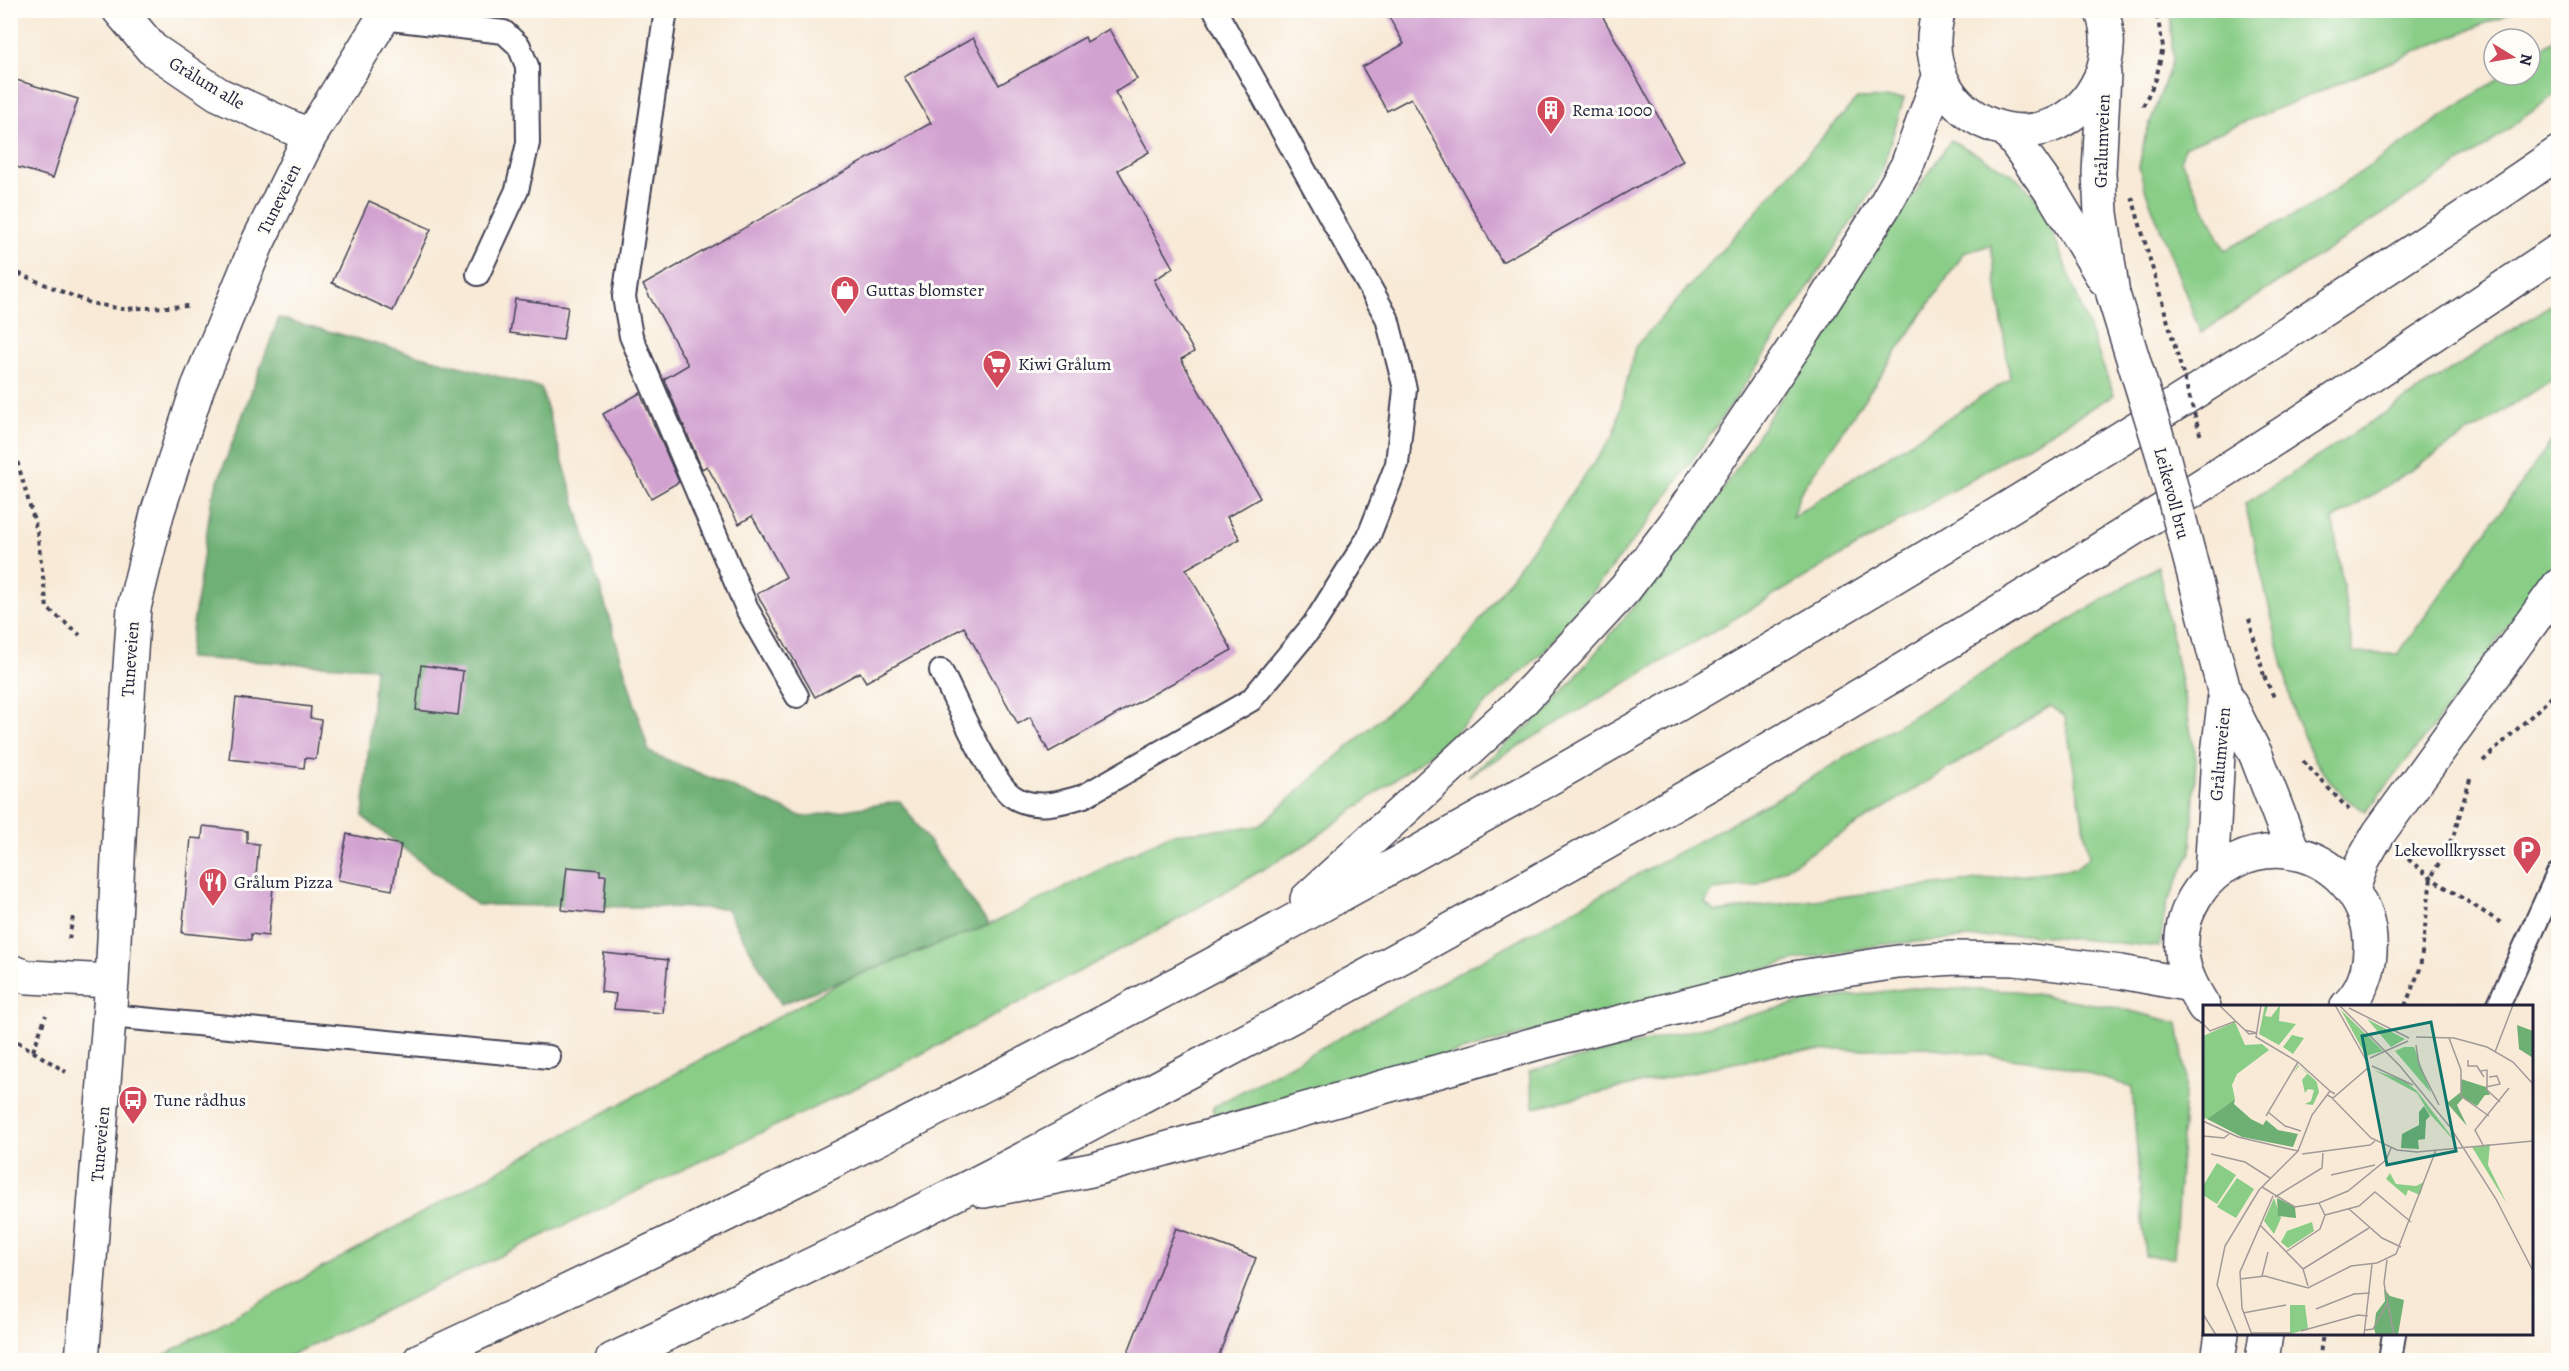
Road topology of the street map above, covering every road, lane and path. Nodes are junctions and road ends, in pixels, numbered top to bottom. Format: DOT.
graph roads {
  1 [pos="119,10"];
  2 [pos="666,10"];
  3 [pos="1215,10"];
  4 [pos="2101,10"];
  5 [pos="2156,10"];
  6 [pos="1939,11"];
  7 [pos="385,14"];
  8 [pos="2104,69"];
  9 [pos="1940,77"];
  10 [pos="2140,111"];
  11 [pos="2007,130"];
  12 [pos="310,136"];
  13 [pos="2559,153"];
  14 [pos="2131,186"];
  15 [pos="2132,197"];
  16 [pos="2087,219"];
  17 [pos="2559,250"];
  18 [pos="10,270"];
  19 [pos="478,274"];
  20 [pos="232,304"];
  21 [pos="10,436"];
  22 [pos="2559,586"];
  23 [pos="80,635"];
  24 [pos="941,671"];
  25 [pos="2264,676"];
  26 [pos="2559,691"];
  27 [pos="2225,694"];
  28 [pos="797,696"];
  29 [pos="2274,698"];
  30 [pos="2299,752"];
  31 [pos="2481,763"];
  32 [pos="2473,770"];
  33 [pos="2379,833"];
  34 [pos="2293,851"];
  35 [pos="2559,874"];
  36 [pos="2211,876"];
  37 [pos="2432,878"];
  38 [pos="2353,889"];
  39 [pos="1269,935"];
  40 [pos="2529,941"];
  41 [pos="10,971"];
  42 [pos="112,981"];
  43 [pos="2198,996"];
  44 [pos="2348,1005"];
  45 [pos="2405,1005"];
  46 [pos="2498,1005"];
  47 [pos="110,1016"];
  48 [pos="549,1057"];
  49 [pos="947,1198"];
  50 [pos="2222,1335"];
  51 [pos="2266,1335"];
  52 [pos="2323,1335"];
  53 [pos="2394,1335"];
  54 [pos="82,1360"];
  55 [pos="420,1360"];
  56 [pos="612,1360"];
  57 [pos="2218,1360"];
  58 [pos="2262,1360"];
  59 [pos="2319,1360"];
  60 [pos="2390,1360"];
  1 -- 12 [label="main road, Grålum alle"];
  2 -- 28 [label="lane"];
  3 -- 24 [label="lane"];
  4 -- 8 [label="main road, Grålumveien"];
  5 -- 10 [label="path"];
  6 -- 9 [label="main road"];
  7 -- 12 [label="main road, Tuneveien"];
  7 -- 19 [label="lane"];
  8 -- 11 [label="main road"];
  8 -- 16 [label="main road, Grålumveien"];
  9 -- 11 [label="main road"];
  9 -- 39 [label="main road"];
  11 -- 16 [label="main road"];
  12 -- 20 [label="main road, Tuneveien"];
  13 -- 39 [label="main road"];
  14 -- 15 [label="path"];
  16 -- 27 [label="main road, Leikevoll bru, bridge"];
  17 -- 49 [label="main road"];
  18 -- 20 [label="path"];
  20 -- 42 [label="main road, Tuneveien"];
  21 -- 23 [label="path"];
  22 -- 33 [label="main road"];
  25 -- 29 [label="path"];
  26 -- 31 [label="path"];
  27 -- 34 [label="main road, Grålumveien"];
  27 -- 36 [label="main road, Grålumveien"];
  30 -- 33 [label="path"];
  32 -- 37 [label="path"];
  33 -- 37 [label="path"];
  33 -- 38 [label="main road"];
  34 -- 36 [label="main road"];
  34 -- 38 [label="main road"];
  35 -- 40 [label="lane"];
  36 -- 43 [label="main road"];
  37 -- 40 [label="path"];
  37 -- 45 [label="path"];
  38 -- 44 [label="main road"];
  39 -- 55 [label="main road"];
  40 -- 46 [label="lane"];
  41 -- 42 [label="main road"];
  42 -- 47 [label="main road, Tuneveien"];
  43 -- 49 [label="main road"];
  47 -- 48 [label="lane"];
  47 -- 54 [label="main road, Tuneveien"];
  49 -- 56 [label="main road"];
  50 -- 57 [label="main road"];
  51 -- 58 [label="main road"];
  52 -- 59 [label="path"];
  53 -- 60 [label="lane"];
}
